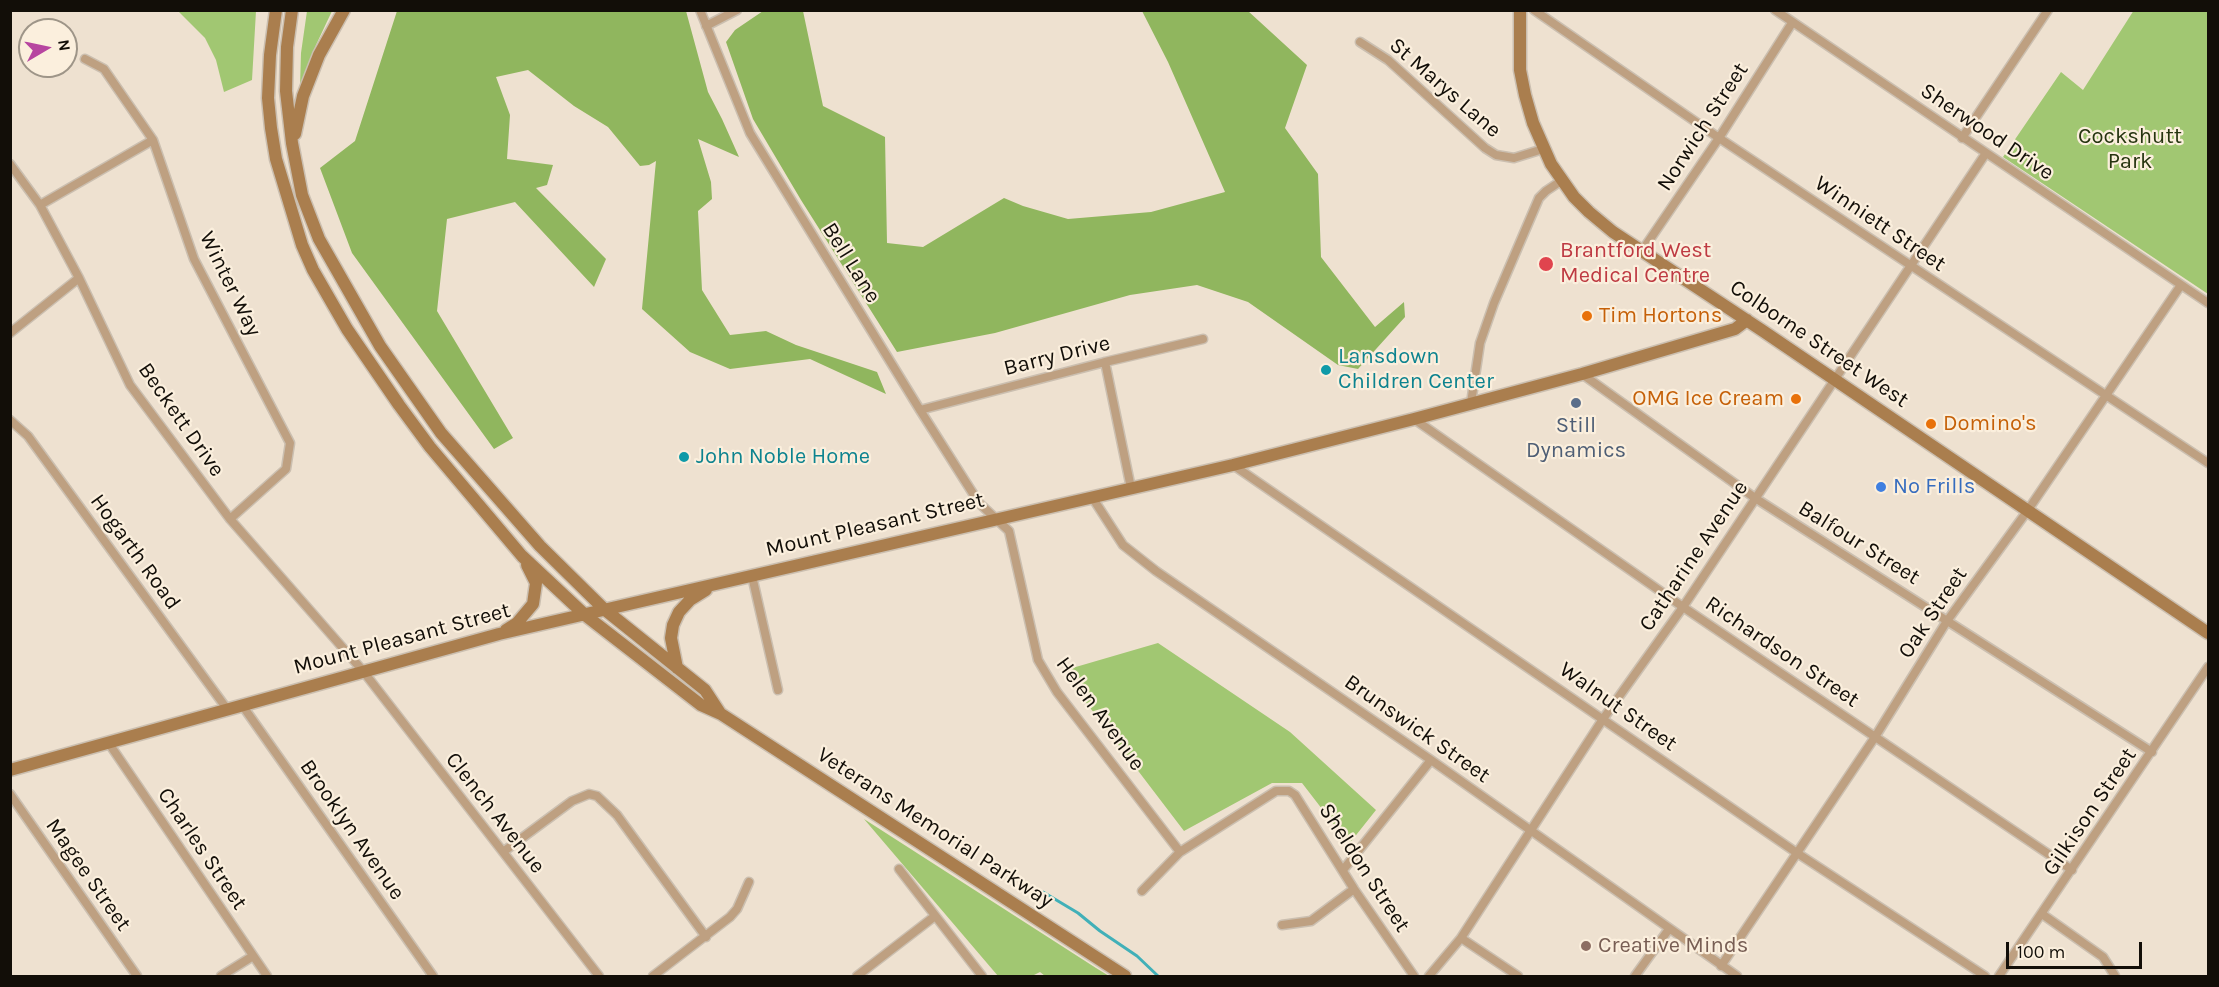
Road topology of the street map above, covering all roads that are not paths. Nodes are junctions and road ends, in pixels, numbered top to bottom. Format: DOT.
graph roads {
  1 [pos="276,10"];
  2 [pos="292,10"];
  3 [pos="344,10"];
  4 [pos="700,10"];
  5 [pos="737,10"];
  6 [pos="1520,10"];
  7 [pos="1534,10"];
  8 [pos="1774,10"];
  9 [pos="2048,10"];
  10 [pos="1792,23"];
  11 [pos="706,26"];
  12 [pos="1360,42"];
  13 [pos="85,58"];
  14 [pos="1719,138"];
  15 [pos="1962,138"];
  16 [pos="153,140"];
  17 [pos="292,143"];
  18 [pos="1543,149"];
  19 [pos="1986,153"];
  20 [pos="10,164"];
  21 [pos="1561,181"];
  22 [pos="40,205"];
  23 [pos="1642,250"];
  24 [pos="1912,267"];
  25 [pos="79,278"];
  26 [pos="2181,285"];
  27 [pos="2208,303"];
  28 [pos="1747,320"];
  29 [pos="10,333"];
  30 [pos="1203,339"];
  31 [pos="1105,362"];
  32 [pos="1582,374"];
  33 [pos="1835,379"];
  34 [pos="2106,395"];
  35 [pos="1471,403"];
  36 [pos="920,410"];
  37 [pos="1414,419"];
  38 [pos="10,420"];
  39 [pos="2208,463"];
  40 [pos="1233,465"];
  41 [pos="1131,489"];
  42 [pos="1092,497"];
  43 [pos="1755,498"];
  44 [pos="2028,510"];
  45 [pos="996,518"];
  46 [pos="230,519"];
  47 [pos="522,556"];
  48 [pos="752,576"];
  49 [pos="715,585"];
  50 [pos="1683,607"];
  51 [pos="604,609"];
  52 [pos="585,615"];
  53 [pos="1947,621"];
  54 [pos="2208,633"];
  55 [pos="499,634"];
  56 [pos="2208,667"];
  57 [pos="677,668"];
  58 [pos="363,671"];
  59 [pos="778,690"];
  60 [pos="242,705"];
  61 [pos="227,709"];
  62 [pos="721,714"];
  63 [pos="1603,719"];
  64 [pos="1875,737"];
  65 [pos="108,742"];
  66 [pos="2152,752"];
  67 [pos="1431,760"];
  68 [pos="10,770"];
  69 [pos="10,794"];
  70 [pos="1530,829"];
  71 [pos="503,852"];
  72 [pos="1180,852"];
  73 [pos="1797,853"];
  74 [pos="899,869"];
  75 [pos="1343,870"];
  76 [pos="2072,870"];
  77 [pos="749,882"];
  78 [pos="1354,889"];
  79 [pos="1142,891"];
  80 [pos="2042,914"];
  81 [pos="935,916"];
  82 [pos="1282,925"];
  83 [pos="1669,929"];
  84 [pos="706,937"];
  85 [pos="1461,938"];
  86 [pos="253,956"];
  87 [pos="1721,966"];
  88 [pos="137,976"];
  89 [pos="221,976"];
  90 [pos="267,976"];
  91 [pos="433,976"];
  92 [pos="599,976"];
  93 [pos="653,976"];
  94 [pos="857,976"];
  95 [pos="982,976"];
  96 [pos="1125,976"];
  97 [pos="1414,976"];
  98 [pos="1429,976"];
  99 [pos="1518,976"];
  100 [pos="1635,976"];
  101 [pos="1737,976"];
  102 [pos="1985,976"];
  103 [pos="1999,976"];
  104 [pos="2115,976"];
  1 -- 47 [label="main road, Veterans Memorial Parkway"];
  2 -- 17 [label="main road, Veterans Memorial Parkway"];
  3 -- 17 [label="main road"];
  4 -- 11 [label="street, Bell Lane"];
  5 -- 11 [label="street"];
  6 -- 18 [label="main road, Colborne Street West"];
  7 -- 14 [label="street, Winniett Street"];
  8 -- 10 [label="street, Sherwood Drive"];
  9 -- 15 [label="street"];
  10 -- 14 [label="street, Norwich Street"];
  10 -- 15 [label="street, Sherwood Drive"];
  11 -- 36 [label="street, Bell Lane"];
  12 -- 18 [label="street, St Marys Lane"];
  13 -- 16 [label="street, Winter Way"];
  14 -- 23 [label="street, Norwich Street"];
  14 -- 24 [label="street, Winniett Street"];
  15 -- 19 [label="street, Sherwood Drive"];
  16 -- 22 [label="street"];
  16 -- 46 [label="street, Winter Way"];
  17 -- 51 [label="main road, Veterans Memorial Parkway"];
  18 -- 21 [label="main road, Colborne Street West"];
  19 -- 24 [label="street, Catharine Avenue"];
  19 -- 26 [label="street, Sherwood Drive"];
  20 -- 22 [label="street, Beckett Drive"];
  21 -- 23 [label="main road, Colborne Street West"];
  21 -- 35 [label="street"];
  22 -- 25 [label="street, Beckett Drive"];
  23 -- 28 [label="main road, Colborne Street West"];
  24 -- 33 [label="street, Catharine Avenue"];
  24 -- 34 [label="street, Winniett Street"];
  25 -- 29 [label="street"];
  25 -- 46 [label="street, Beckett Drive"];
  26 -- 27 [label="street, Sherwood Drive"];
  26 -- 34 [label="street, Oak Street"];
  28 -- 32 [label="main road, Mount Pleasant Street"];
  28 -- 33 [label="main road, Colborne Street West"];
  30 -- 31 [label="street, Barry Drive"];
  31 -- 36 [label="street, Barry Drive"];
  31 -- 41 [label="street"];
  32 -- 35 [label="main road, Mount Pleasant Street"];
  32 -- 43 [label="street, Balfour Street"];
  33 -- 43 [label="street, Catharine Avenue"];
  33 -- 44 [label="main road, Colborne Street West"];
  34 -- 39 [label="street, Winniett Street"];
  34 -- 44 [label="street, Oak Street"];
  35 -- 37 [label="main road, Mount Pleasant Street"];
  36 -- 45 [label="street, Bell Lane"];
  37 -- 40 [label="main road, Mount Pleasant Street"];
  37 -- 50 [label="street, Richardson Street"];
  38 -- 61 [label="street, Hogarth Road"];
  40 -- 41 [label="main road, Mount Pleasant Street"];
  40 -- 63 [label="street, Walnut Street"];
  41 -- 42 [label="main road, Mount Pleasant Street"];
  42 -- 45 [label="main road, Mount Pleasant Street"];
  42 -- 67 [label="street, Brunswick Street"];
  43 -- 50 [label="street, Catharine Avenue"];
  43 -- 53 [label="street, Balfour Street"];
  44 -- 53 [label="street, Oak Street"];
  44 -- 54 [label="main road, Colborne Street West"];
  45 -- 48 [label="main road, Mount Pleasant Street"];
  45 -- 72 [label="street, Helen Avenue"];
  46 -- 58 [label="street, Beckett Drive"];
  47 -- 52 [label="main road, Veterans Memorial Parkway"];
  47 -- 55 [label="main road"];
  48 -- 49 [label="main road, Mount Pleasant Street"];
  48 -- 59 [label="street"];
  49 -- 51 [label="main road, Mount Pleasant Street"];
  49 -- 57 [label="main road"];
  50 -- 63 [label="street, Catharine Avenue"];
  50 -- 64 [label="street, Richardson Street"];
  51 -- 52 [label="main road, Mount Pleasant Street"];
  51 -- 57 [label="main road, Veterans Memorial Parkway"];
  52 -- 55 [label="main road, Mount Pleasant Street"];
  52 -- 62 [label="main road, Veterans Memorial Parkway"];
  53 -- 64 [label="street, Oak Street"];
  53 -- 66 [label="street, Balfour Street"];
  55 -- 58 [label="main road, Mount Pleasant Street"];
  56 -- 66 [label="street, Gilkison Street"];
  57 -- 62 [label="main road, Veterans Memorial Parkway"];
  58 -- 60 [label="main road, Mount Pleasant Street"];
  58 -- 71 [label="street, Clench Avenue"];
  60 -- 61 [label="main road, Mount Pleasant Street"];
  60 -- 91 [label="street, Brooklyn Avenue"];
  61 -- 65 [label="main road, Mount Pleasant Street"];
  62 -- 96 [label="main road, Veterans Memorial Parkway"];
  63 -- 70 [label="street, Catharine Avenue"];
  63 -- 73 [label="street, Walnut Street"];
  64 -- 73 [label="street, Oak Street"];
  64 -- 76 [label="street, Richardson Street"];
  65 -- 68 [label="main road, Mount Pleasant Street"];
  65 -- 86 [label="street, Charles Street"];
  66 -- 76 [label="street, Gilkison Street"];
  67 -- 70 [label="street, Brunswick Street"];
  67 -- 75 [label="street"];
  69 -- 88 [label="street, Magee Street"];
  70 -- 83 [label="street, Brunswick Street"];
  70 -- 85 [label="street, Catharine Avenue"];
  71 -- 84 [label="street"];
  71 -- 92 [label="street, Clench Avenue"];
  72 -- 75 [label="street, Sheldon Street"];
  72 -- 79 [label="street"];
  73 -- 87 [label="street, Oak Street"];
  73 -- 102 [label="street, Walnut Street"];
  74 -- 81 [label="street"];
  75 -- 78 [label="street, Sheldon Street"];
  76 -- 80 [label="street, Gilkison Street"];
  77 -- 84 [label="street"];
  78 -- 82 [label="street"];
  78 -- 97 [label="street, Sheldon Street"];
  80 -- 103 [label="street, Gilkison Street"];
  80 -- 104 [label="street"];
  81 -- 94 [label="street"];
  81 -- 95 [label="street"];
  83 -- 87 [label="street, Brunswick Street"];
  83 -- 100 [label="street"];
  84 -- 93 [label="street"];
  85 -- 98 [label="street, Catharine Avenue"];
  85 -- 99 [label="street"];
  86 -- 89 [label="street"];
  86 -- 90 [label="street, Charles Street"];
  87 -- 101 [label="street, Brunswick Street"];
}
